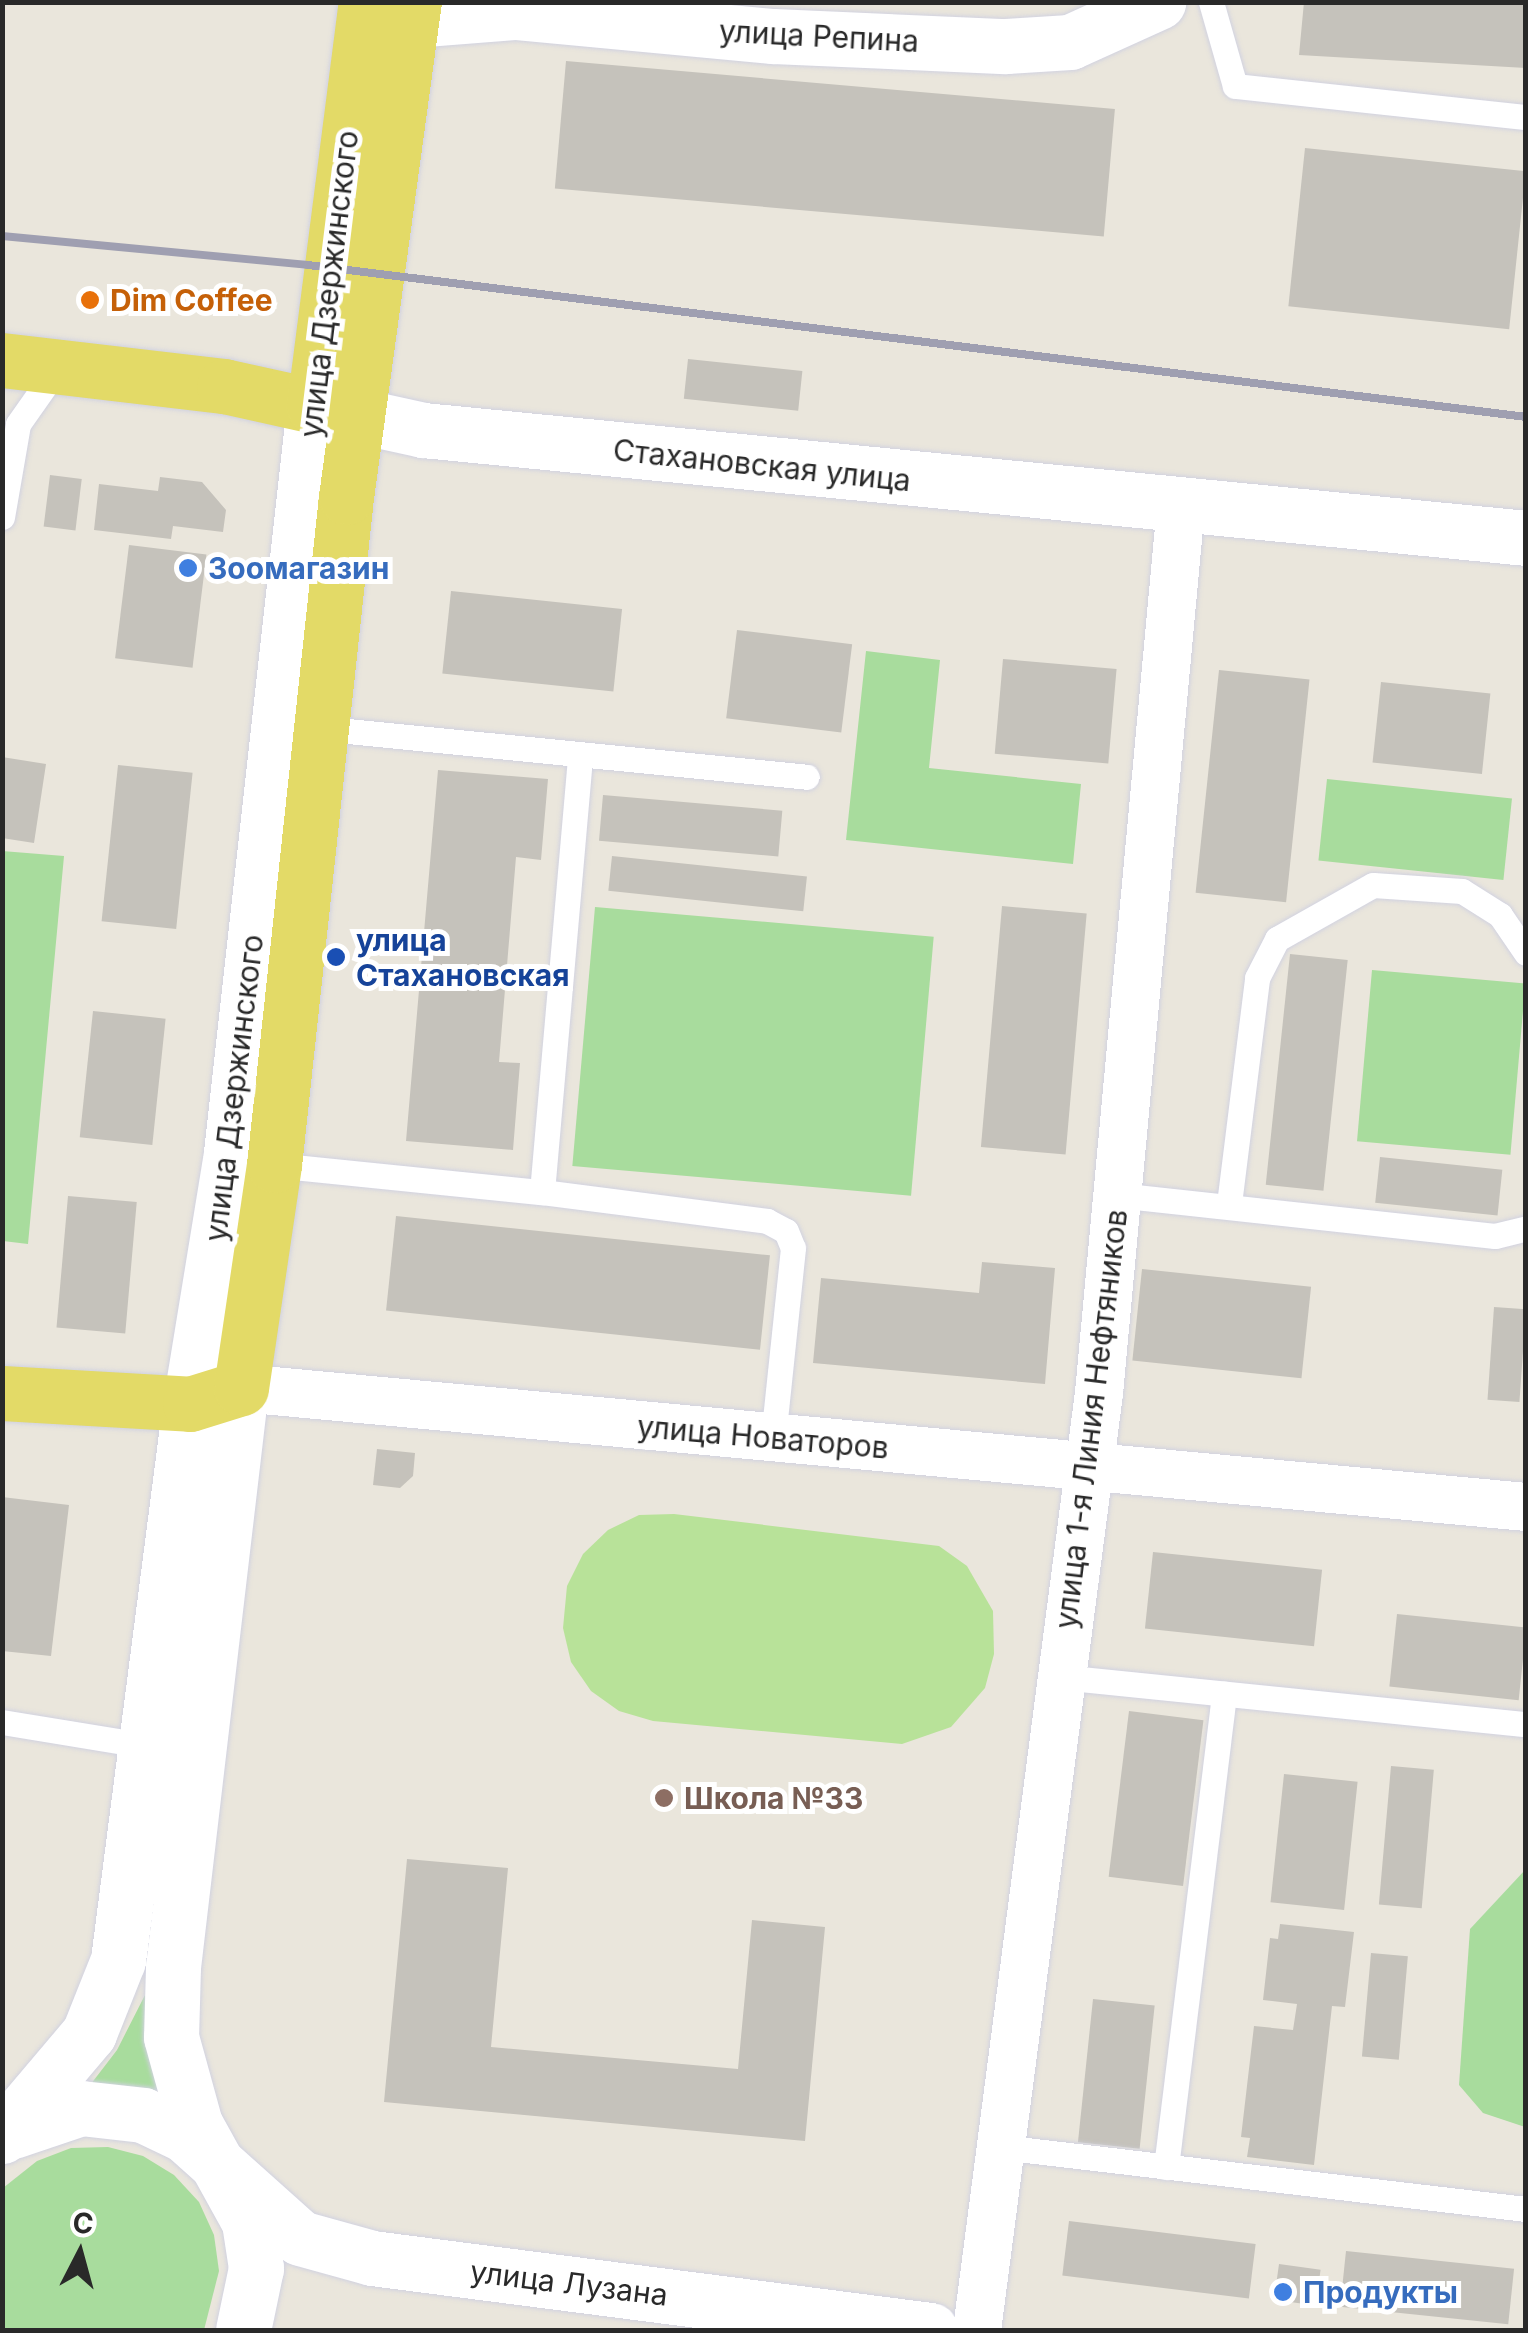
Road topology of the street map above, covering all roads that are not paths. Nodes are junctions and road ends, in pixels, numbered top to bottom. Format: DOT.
graph roads {
  1 [pos="1158,2"];
  2 [pos="1212,2"];
  3 [pos="518,7"];
  4 [pos="397,8"];
  5 [pos="1526,117"];
  6 [pos="2,360"];
  7 [pos="58,366"];
  8 [pos="336,411"];
  9 [pos="1181,505"];
  10 [pos="2,517"];
  11 [pos="1526,538"];
  12 [pos="318,728"];
  13 [pos="580,755"];
  14 [pos="807,777"];
  15 [pos="1526,953"];
  16 [pos="274,1165"];
  17 [pos="542,1192"];
  18 [pos="1117,1195"];
  19 [pos="1229,1204"];
  20 [pos="1526,1228"];
  21 [pos="2,1394"];
  22 [pos="216,1396"];
  23 [pos="773,1439"];
  24 [pos="1089,1463"];
  25 [pos="1526,1507"];
  26 [pos="1061,1676"];
  27 [pos="1224,1694"];
  28 [pos="2,1722"];
  29 [pos="1526,1724"];
  30 [pos="149,1746"];
  31 [pos="2,2137"];
  32 [pos="1000,2147"];
  33 [pos="1166,2167"];
  34 [pos="225,2172"];
  35 [pos="1526,2210"];
  36 [pos="243,2330"];
  37 [pos="930,2330"];
  38 [pos="977,2330"];
  1 -- 3 [label="main road, улица Репина"];
  2 -- 5 [label="lane"];
  3 -- 4 [label="main road, улица Репина"];
  4 -- 8 [label="main road, улица Дзержинского"];
  6 -- 7 [label="main road, Стахановская улица"];
  7 -- 8 [label="main road, Стахановская улица"];
  7 -- 10 [label="lane"];
  8 -- 9 [label="main road, Стахановская улица"];
  8 -- 12 [label="main road, улица Дзержинского"];
  8 -- 22 [label="main road, улица Дзержинского"];
  9 -- 11 [label="main road, Стахановская улица"];
  9 -- 18 [label="street, улица 1-я Линия Нефтяников"];
  12 -- 13 [label="lane"];
  12 -- 16 [label="main road, улица Дзержинского"];
  13 -- 14 [label="lane"];
  13 -- 17 [label="lane"];
  15 -- 19 [label="lane"];
  16 -- 17 [label="lane"];
  16 -- 22 [label="main road, улица Дзержинского"];
  17 -- 23 [label="lane"];
  18 -- 19 [label="lane"];
  18 -- 24 [label="street, улица 1-я Линия Нефтяников"];
  19 -- 20 [label="lane"];
  21 -- 22 [label="main road, улица Новаторов"];
  22 -- 23 [label="street, улица Новаторов"];
  22 -- 30 [label="main road, улица Дзержинского"];
  22 -- 34 [label="main road, улица Дзержинского"];
  23 -- 24 [label="street, улица Новаторов"];
  24 -- 25 [label="street, улица Новаторов"];
  24 -- 26 [label="street, улица 1-я Линия Нефтяников"];
  26 -- 27 [label="lane"];
  26 -- 32 [label="street, улица 1-я Линия Нефтяников"];
  27 -- 29 [label="lane"];
  27 -- 33 [label="lane"];
  28 -- 30 [label="lane"];
  30 -- 31 [label="main road, улица Дзержинского"];
  31 -- 34 [label="main road, улица Дзержинского"];
  32 -- 33 [label="lane"];
  32 -- 38 [label="street, улица 1-я Линия Нефтяников"];
  33 -- 35 [label="lane"];
  34 -- 36 [label="main road, улица Дзержинского"];
  34 -- 37 [label="main road, улица Лузана"];
}
